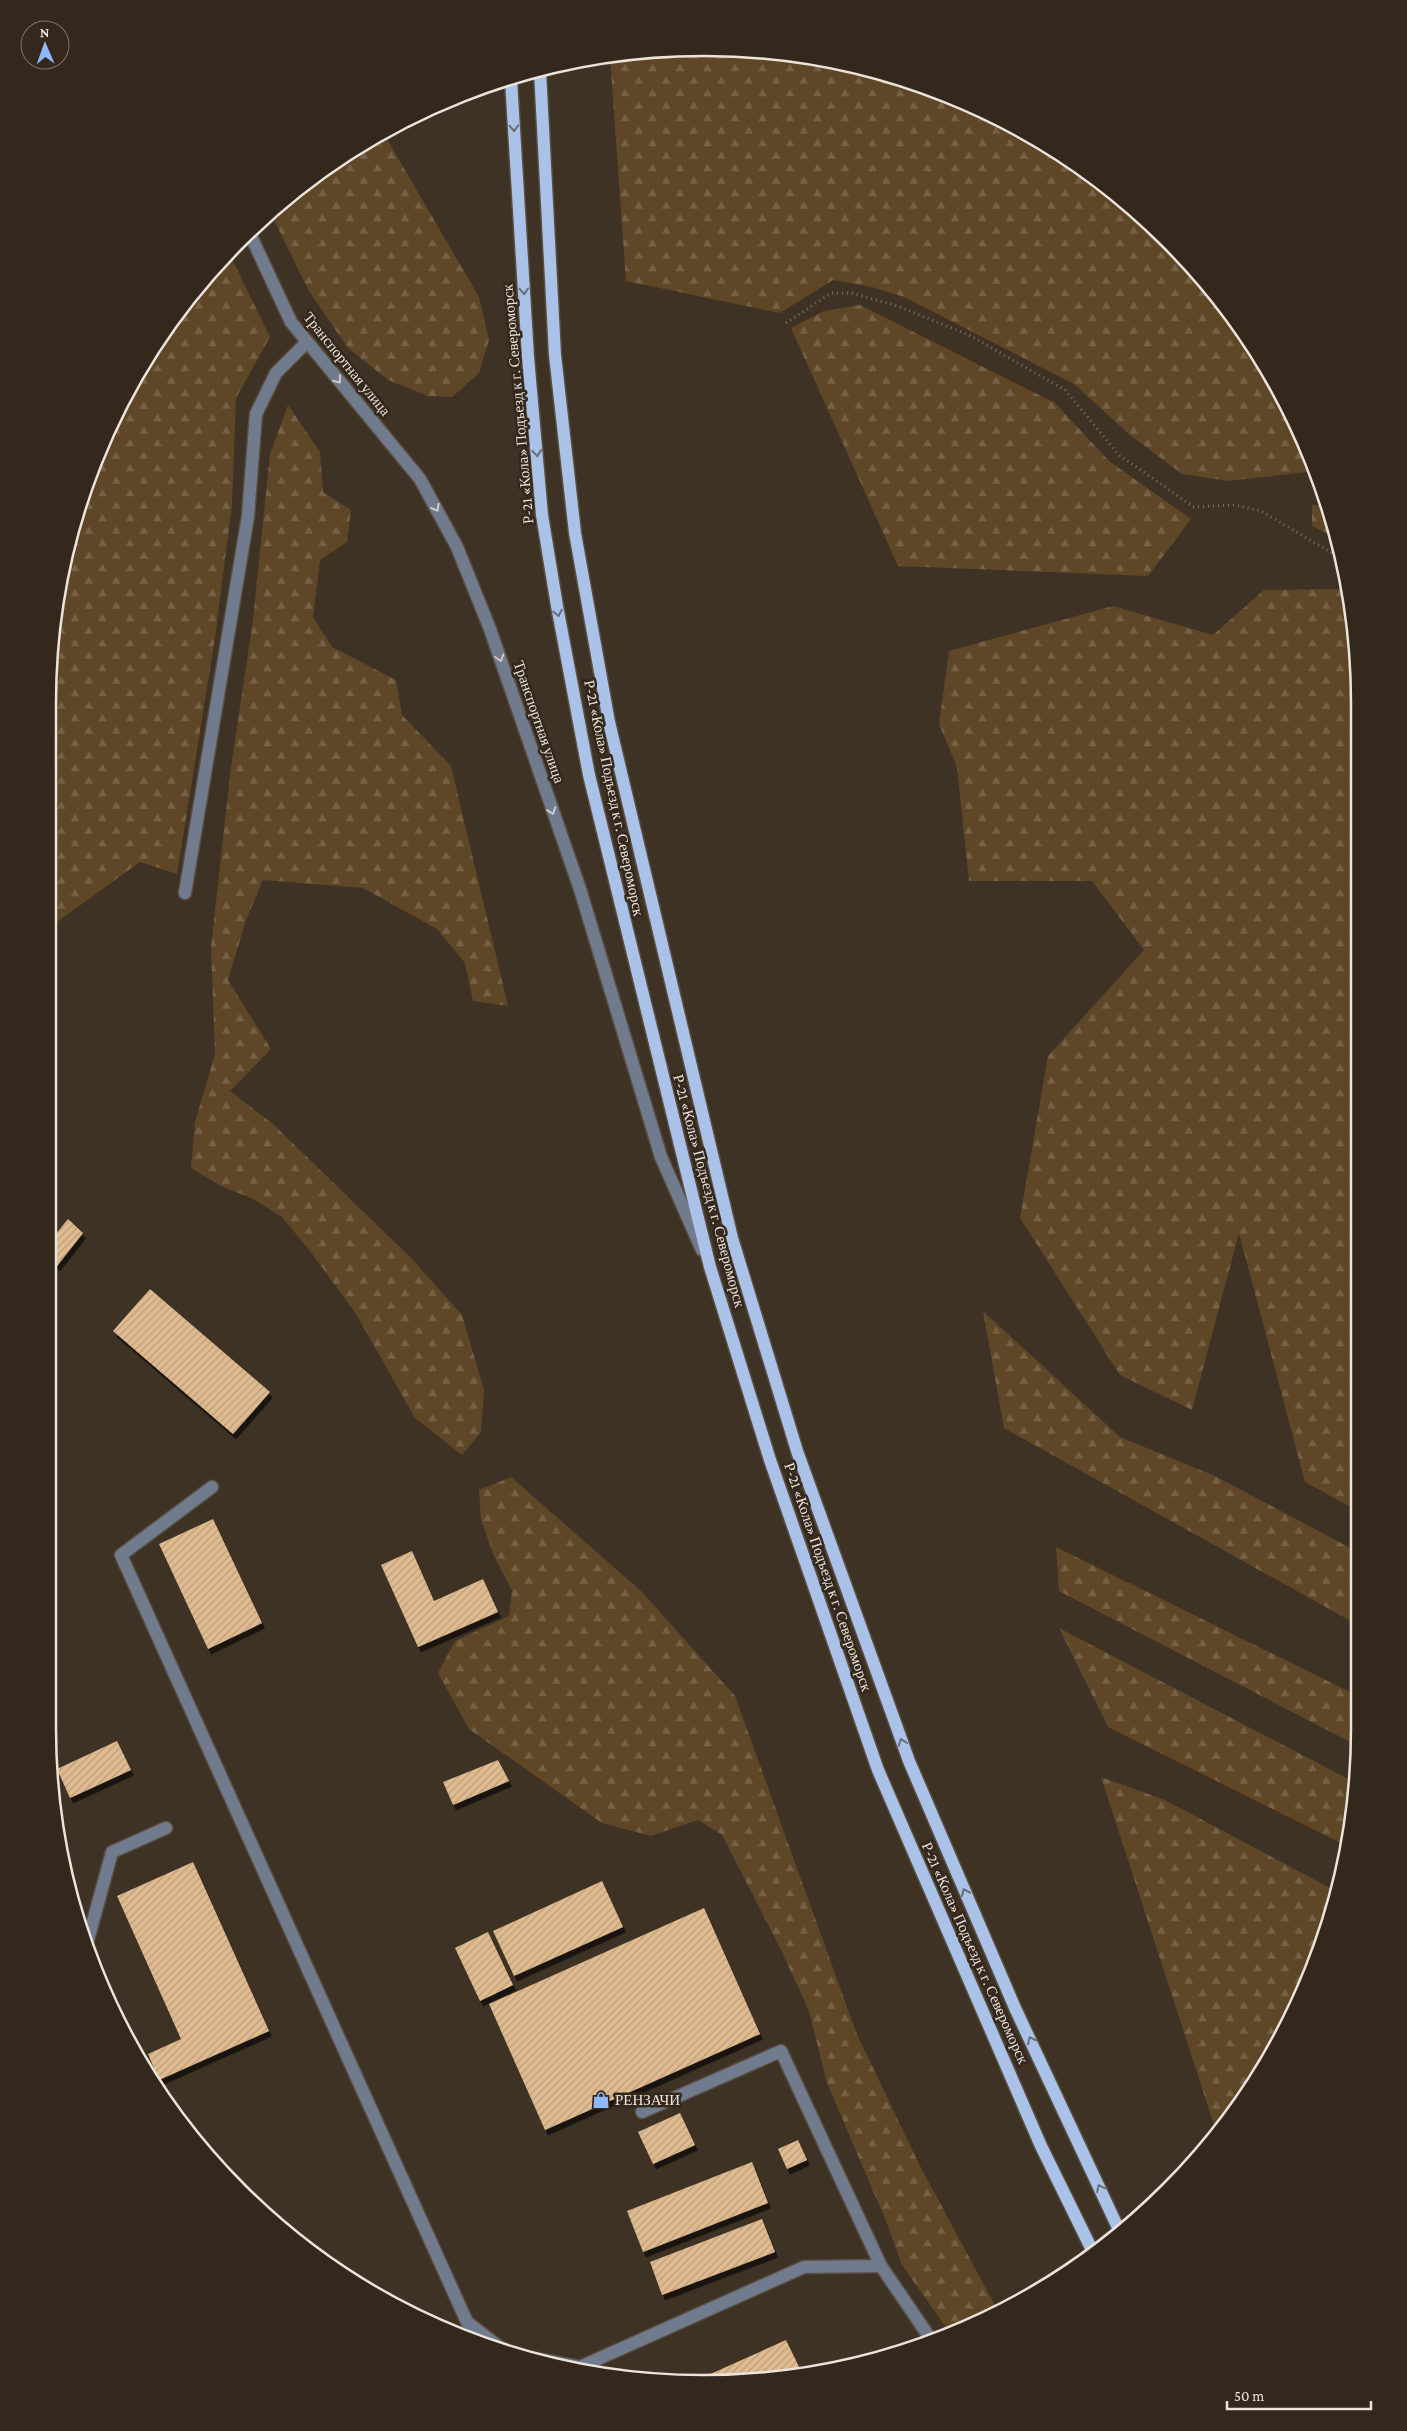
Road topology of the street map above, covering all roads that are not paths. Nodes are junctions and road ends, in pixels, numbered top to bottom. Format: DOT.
graph roads {
  1 [pos="540,77"];
  2 [pos="511,86"];
  3 [pos="253,240"];
  4 [pos="306,342"];
  5 [pos="185,893"];
  6 [pos="710,1267"];
  7 [pos="212,1487"];
  8 [pos="166,1828"];
  9 [pos="90,1933"];
  10 [pos="642,2112"];
  11 [pos="1117,2225"];
  12 [pos="1090,2246"];
  13 [pos="881,2266"];
  14 [pos="927,2334"];
  15 [pos="485,2336"];
  16 [pos="590,2364"];
  11 -- 1 [label="main road, Р-21 «Кола» Подъезд к г. Североморск, one-way"];
  2 -- 6 [label="main road, Р-21 «Кола» Подъезд к г. Североморск, one-way"];
  3 -- 4 [label="street, Транспортная улица"];
  4 -- 5 [label="street"];
  4 -- 6 [label="street, Транспортная улица, one-way"];
  6 -- 12 [label="main road, Р-21 «Кола» Подъезд к г. Североморск"];
  7 -- 15 [label="street"];
  8 -- 9 [label="street"];
  10 -- 13 [label="street"];
  13 -- 14 [label="street"];
  13 -- 16 [label="street"];
}
